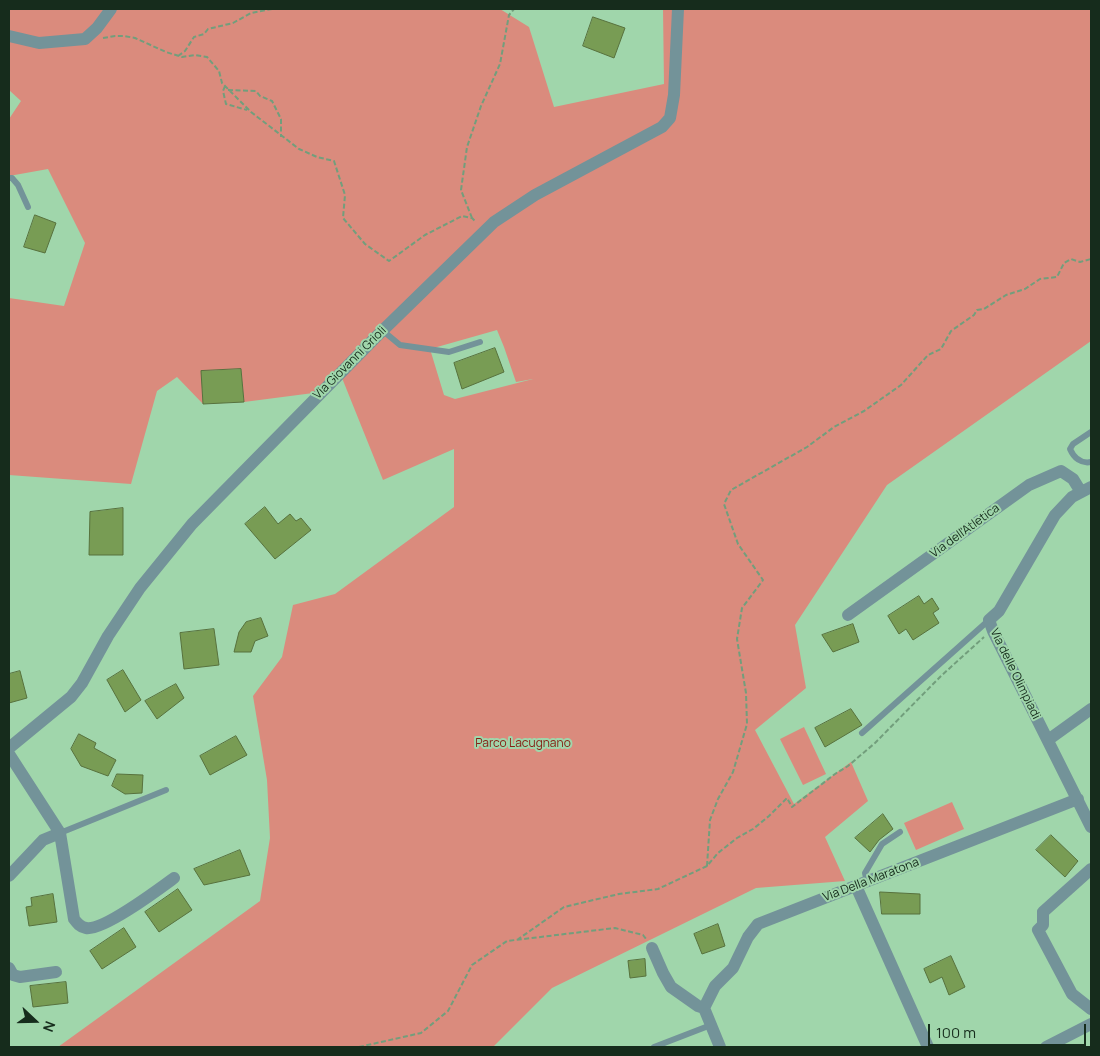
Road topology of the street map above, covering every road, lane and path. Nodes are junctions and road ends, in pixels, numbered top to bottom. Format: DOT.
graph roads {
  1 [pos="112,9"];
  2 [pos="272,9"];
  3 [pos="514,9"];
  4 [pos="678,9"];
  5 [pos="9,36"];
  6 [pos="85,38"];
  7 [pos="178,56"];
  8 [pos="225,86"];
  9 [pos="228,90"];
  10 [pos="251,112"];
  11 [pos="281,137"];
  12 [pos="9,178"];
  13 [pos="28,207"];
  14 [pos="472,218"];
  15 [pos="485,231"];
  16 [pos="1091,259"];
  17 [pos="382,330"];
  18 [pos="480,342"];
  19 [pos="1091,432"];
  20 [pos="1091,462"];
  21 [pos="1086,490"];
  22 [pos="848,615"];
  23 [pos="991,626"];
  24 [pos="1091,709"];
  25 [pos="862,733"];
  26 [pos="1048,740"];
  27 [pos="9,748"];
  28 [pos="9,754"];
  29 [pos="166,790"];
  30 [pos="1078,799"];
  31 [pos="1091,827"];
  32 [pos="900,832"];
  33 [pos="60,833"];
  34 [pos="707,866"];
  35 [pos="1091,869"];
  36 [pos="9,876"];
  37 [pos="174,878"];
  38 [pos="862,884"];
  39 [pos="517,940"];
  40 [pos="652,948"];
  41 [pos="9,968"];
  42 [pos="56,972"];
  43 [pos="704,1008"];
  44 [pos="1091,1009"];
  45 [pos="1091,1024"];
  46 [pos="711,1025"];
  47 [pos="359,1047"];
  48 [pos="654,1047"];
  49 [pos="720,1047"];
  50 [pos="928,1047"];
  51 [pos="1046,1047"];
  1 -- 6 [label="street"];
  2 -- 7 [label="path"];
  3 -- 14 [label="path"];
  4 -- 15 [label="street, Via Giovanni Grioli"];
  5 -- 6 [label="street"];
  6 -- 7 [label="path"];
  7 -- 8 [label="path"];
  8 -- 9 [label="path"];
  8 -- 10 [label="path"];
  9 -- 10 [label="path"];
  9 -- 11 [label="path"];
  10 -- 11 [label="path"];
  11 -- 14 [label="path"];
  12 -- 13 [label="lane"];
  14 -- 15 [label="path"];
  15 -- 17 [label="street, Via Giovanni Grioli"];
  16 -- 34 [label="path"];
  17 -- 18 [label="lane"];
  17 -- 27 [label="street, Via Giovanni Grioli"];
  19 -- 20 [label="lane"];
  21 -- 22 [label="street, Via dell'Atletica"];
  21 -- 23 [label="street, Via delle Olimpiadi"];
  23 -- 25 [label="lane"];
  23 -- 26 [label="street, Via delle Olimpiadi"];
  23 -- 34 [label="path"];
  24 -- 26 [label="street"];
  26 -- 30 [label="street, Via delle Olimpiadi"];
  28 -- 33 [label="street"];
  29 -- 33 [label="lane"];
  30 -- 31 [label="street, Via delle Olimpiadi"];
  30 -- 38 [label="street, Via Della Maratona"];
  32 -- 38 [label="lane"];
  33 -- 36 [label="street"];
  33 -- 37 [label="street"];
  34 -- 39 [label="path"];
  35 -- 44 [label="street"];
  38 -- 43 [label="street, Via Della Maratona"];
  38 -- 50 [label="street"];
  39 -- 40 [label="path"];
  39 -- 47 [label="path"];
  40 -- 43 [label="street"];
  41 -- 42 [label="street"];
  43 -- 46 [label="street"];
  45 -- 51 [label="street"];
  46 -- 48 [label="lane"];
  46 -- 49 [label="street"];
}
